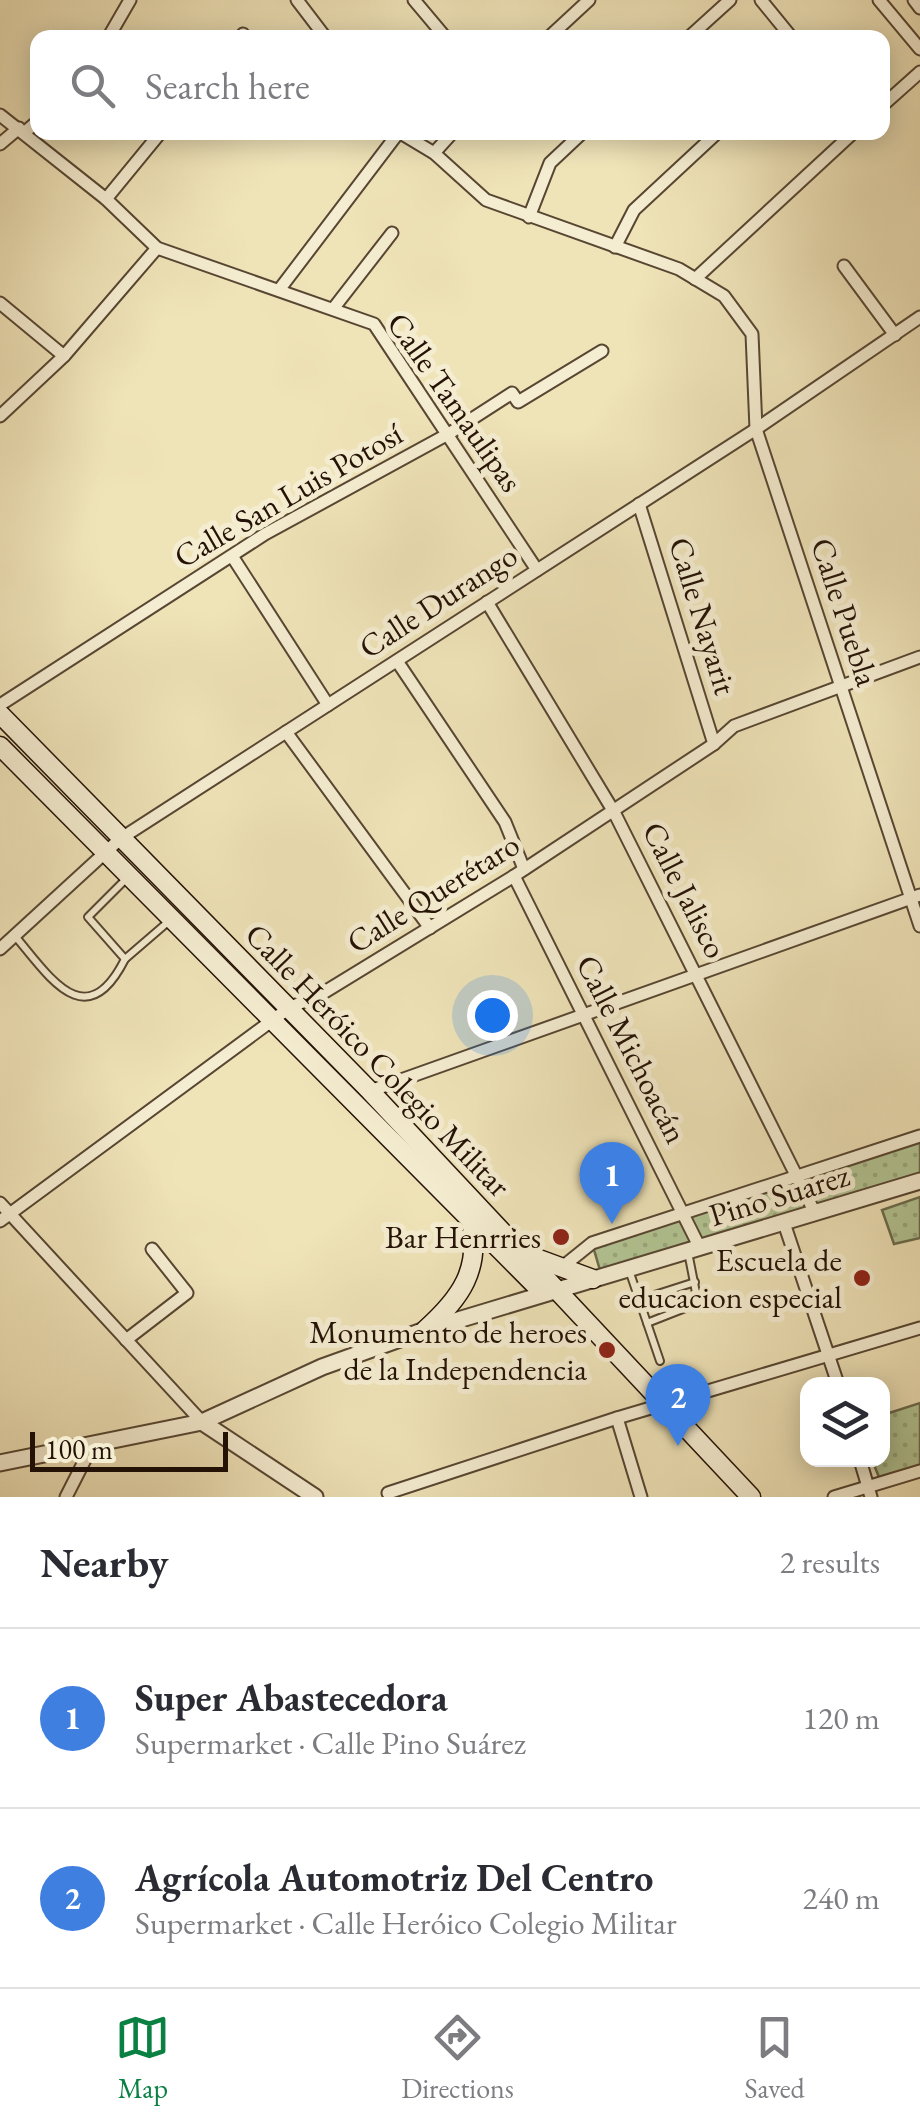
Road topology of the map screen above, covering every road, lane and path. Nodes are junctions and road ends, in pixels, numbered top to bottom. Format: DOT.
graph roads {
  1 [pos="130,0"];
  2 [pos="297,0"];
  3 [pos="414,0"];
  4 [pos="589,0"];
  5 [pos="730,0"];
  6 [pos="761,0"];
  7 [pos="879,0"];
  8 [pos="914,0"];
  9 [pos="920,8"];
  10 [pos="113,30"];
  11 [pos="320,30"];
  12 [pos="439,30"];
  13 [pos="557,30"];
  14 [pos="697,30"];
  15 [pos="785,30"];
  16 [pos="920,49"];
  17 [pos="920,72"];
  18 [pos="890,99"];
  19 [pos="0,115"];
  20 [pos="30,126"];
  21 [pos="22,130"];
  22 [pos="30,137"];
  23 [pos="34,140"];
  24 [pos="154,140"];
  25 [pos="393,140"];
  26 [pos="412,140"];
  27 [pos="446,140"];
  28 [pos="574,140"];
  29 [pos="709,140"];
  30 [pos="845,140"];
  31 [pos="0,144"];
  32 [pos="434,153"];
  33 [pos="106,199"];
  34 [pos="529,217"];
  35 [pos="392,233"];
  36 [pos="616,247"];
  37 [pos="156,248"];
  38 [pos="844,266"];
  39 [pos="695,278"];
  40 [pos="278,290"];
  41 [pos="0,303"];
  42 [pos="333,310"];
  43 [pos="920,317"];
  44 [pos="895,336"];
  45 [pos="602,351"];
  46 [pos="64,356"];
  47 [pos="1,415"];
  48 [pos="756,429"];
  49 [pos="450,433"];
  50 [pos="640,504"];
  51 [pos="232,556"];
  52 [pos="537,570"];
  53 [pos="487,602"];
  54 [pos="920,657"];
  55 [pos="397,660"];
  56 [pos="840,684"];
  57 [pos="0,705"];
  58 [pos="328,705"];
  59 [pos="0,714"];
  60 [pos="286,732"];
  61 [pos="714,744"];
  62 [pos="0,746"];
  63 [pos="614,812"];
  64 [pos="120,839"];
  65 [pos="104,853"];
  66 [pos="519,873"];
  67 [pos="128,877"];
  68 [pos="915,896"];
  69 [pos="170,920"];
  70 [pos="920,926"];
  71 [pos="430,928"];
  72 [pos="14,936"];
  73 [pos="0,949"];
  74 [pos="125,959"];
  75 [pos="696,973"];
  76 [pos="288,1008"];
  77 [pos="582,1015"];
  78 [pos="273,1022"];
  79 [pos="370,1092"];
  80 [pos="920,1136"];
  81 [pos="799,1175"];
  82 [pos="920,1182"];
  83 [pos="461,1201"];
  84 [pos="685,1212"];
  85 [pos="3,1213"];
  86 [pos="815,1213"];
  87 [pos="470,1220"];
  88 [pos="784,1223"];
  89 [pos="152,1249"];
  90 [pos="694,1249"];
  91 [pos="521,1252"];
  92 [pos="561,1268"];
  93 [pos="628,1269"];
  94 [pos="594,1279"];
  95 [pos="695,1282"];
  96 [pos="550,1293"];
  97 [pos="639,1300"];
  98 [pos="647,1322"];
  99 [pos="920,1328"];
  100 [pos="426,1330"];
  101 [pos="126,1340"];
  102 [pos="830,1358"];
  103 [pos="660,1361"];
  104 [pos="836,1377"];
  105 [pos="663,1406"];
  106 [pos="617,1418"];
  107 [pos="202,1422"];
  108 [pos="93,1444"];
  109 [pos="0,1463"];
  110 [pos="862,1467"];
  111 [pos="920,1471"];
  112 [pos="870,1492"];
  113 [pos="388,1493"];
  114 [pos="66,1497"];
  115 [pos="315,1497"];
  116 [pos="641,1497"];
  117 [pos="751,1497"];
  118 [pos="834,1497"];
  1 -- 10 [label="street"];
  2 -- 11 [label="street"];
  3 -- 12 [label="street"];
  4 -- 13 [label="street"];
  5 -- 14 [label="street"];
  6 -- 15 [label="street"];
  7 -- 16 [label="street"];
  8 -- 9 [label="street"];
  17 -- 18 [label="street"];
  19 -- 21 [label="street, Calle Tamaulipas"];
  20 -- 21 [label="street"];
  21 -- 22 [label="street, Calle Tamaulipas"];
  21 -- 31 [label="street"];
  23 -- 33 [label="street, Calle Tamaulipas"];
  24 -- 33 [label="street"];
  25 -- 40 [label="street"];
  26 -- 32 [label="street, Calle Puebla"];
  27 -- 32 [label="street"];
  28 -- 34 [label="street"];
  29 -- 36 [label="street"];
  30 -- 39 [label="street"];
  32 -- 34 [label="street, Calle Puebla"];
  33 -- 37 [label="street, Calle Tamaulipas"];
  34 -- 36 [label="street, Calle Puebla"];
  35 -- 42 [label="street"];
  36 -- 39 [label="street, Calle Puebla"];
  37 -- 40 [label="street, Calle Tamaulipas"];
  37 -- 46 [label="street"];
  38 -- 44 [label="street"];
  39 -- 48 [label="street, Calle Puebla"];
  40 -- 42 [label="street, Calle Tamaulipas"];
  41 -- 46 [label="street"];
  42 -- 49 [label="street, Calle Tamaulipas"];
  43 -- 44 [label="street, Calle Durango"];
  44 -- 48 [label="street, Calle Durango"];
  45 -- 49 [label="street, Calle San Luis Potosí"];
  46 -- 47 [label="street"];
  48 -- 50 [label="street, Calle Durango"];
  48 -- 56 [label="street, Calle Puebla"];
  49 -- 51 [label="street, Calle San Luis Potosí"];
  49 -- 52 [label="street, Calle Tamaulipas"];
  50 -- 52 [label="street, Calle Durango"];
  50 -- 61 [label="street, Calle Nayarit"];
  51 -- 57 [label="street, Calle San Luis Potosí"];
  51 -- 58 [label="street"];
  52 -- 53 [label="street, Calle Durango"];
  53 -- 55 [label="street, Calle Durango"];
  53 -- 63 [label="street, Calle Jalisco"];
  54 -- 56 [label="street, Calle Querétaro"];
  55 -- 58 [label="street, Calle Durango"];
  55 -- 66 [label="street, Calle Michoacán"];
  56 -- 61 [label="street, Calle Querétaro"];
  56 -- 68 [label="street, Calle Puebla"];
  58 -- 60 [label="street, Calle Durango"];
  59 -- 64 [label="main road, Calle Heróico Colegio Militar"];
  60 -- 64 [label="street, Calle Durango"];
  60 -- 71 [label="street"];
  61 -- 63 [label="street, Calle Querétaro"];
  62 -- 65 [label="main road, Calle Heróico Colegio Militar"];
  63 -- 66 [label="street, Calle Querétaro"];
  63 -- 75 [label="street, Calle Jalisco"];
  64 -- 65 [label="street, Calle Durango"];
  64 -- 76 [label="main road, Calle Heróico Colegio Militar"];
  65 -- 67 [label="main road, Calle Heróico Colegio Militar"];
  65 -- 72 [label="street, Calle Durango"];
  66 -- 71 [label="street, Calle Querétaro"];
  66 -- 77 [label="street, Calle Michoacán"];
  67 -- 69 [label="main road, Calle Heróico Colegio Militar"];
  67 -- 74 [label="lane"];
  68 -- 70 [label="street, Calle Puebla"];
  68 -- 75 [label="street"];
  69 -- 74 [label="lane"];
  69 -- 78 [label="main road, Calle Heróico Colegio Militar"];
  71 -- 76 [label="street, Calle Querétaro"];
  72 -- 73 [label="street, Calle Durango"];
  72 -- 74 [label="lane"];
  75 -- 77 [label="street"];
  75 -- 81 [label="street, Calle Jalisco"];
  76 -- 78 [label="street, Calle Querétaro"];
  76 -- 79 [label="main road, Calle Heróico Colegio Militar"];
  77 -- 79 [label="street"];
  77 -- 84 [label="street, Calle Michoacán"];
  78 -- 83 [label="main road, Calle Heróico Colegio Militar"];
  78 -- 85 [label="street, Calle Querétaro"];
  79 -- 83 [label="main road, Calle Heróico Colegio Militar"];
  80 -- 81 [label="street"];
  81 -- 84 [label="street"];
  81 -- 86 [label="street, Calle Jalisco"];
  82 -- 86 [label="street, Pino Suarez"];
  83 -- 87 [label="main road, Calle Heróico Colegio Militar"];
  83 -- 91 [label="main road, Calle Heróico Colegio Militar"];
  84 -- 90 [label="street, Calle Michoacán"];
  84 -- 92 [label="street"];
  85 -- 101 [label="street"];
  86 -- 88 [label="street, Pino Suarez"];
  87 -- 96 [label="main road, Calle Heróico Colegio Militar"];
  87 -- 100 [label="main road"];
  88 -- 90 [label="street, Pino Suarez"];
  88 -- 102 [label="street"];
  89 -- 101 [label="street"];
  90 -- 93 [label="street, Pino Suarez"];
  90 -- 95 [label="lane"];
  91 -- 92 [label="main road"];
  91 -- 96 [label="main road, Calle Heróico Colegio Militar"];
  92 -- 94 [label="main road"];
  93 -- 94 [label="street, Pino Suarez"];
  93 -- 97 [label="lane"];
  94 -- 96 [label="street, Pino Suarez"];
  95 -- 97 [label="lane"];
  95 -- 98 [label="lane"];
  96 -- 100 [label="street, Pino Suarez"];
  96 -- 105 [label="main road, Calle Heróico Colegio Militar"];
  97 -- 98 [label="lane"];
  98 -- 103 [label="lane"];
  99 -- 102 [label="street"];
  100 -- 107 [label="street, Pino Suarez"];
  101 -- 107 [label="street"];
  102 -- 104 [label="street"];
  102 -- 105 [label="street"];
  105 -- 106 [label="street"];
  105 -- 117 [label="main road, Calle Heróico Colegio Militar"];
  106 -- 113 [label="street"];
  106 -- 116 [label="street"];
  107 -- 108 [label="street, Pino Suarez"];
  107 -- 115 [label="street"];
  108 -- 109 [label="street, Pino Suarez"];
  108 -- 114 [label="street"];
  110 -- 112 [label="street"];
  111 -- 112 [label="street"];
  112 -- 118 [label="street"];
}
